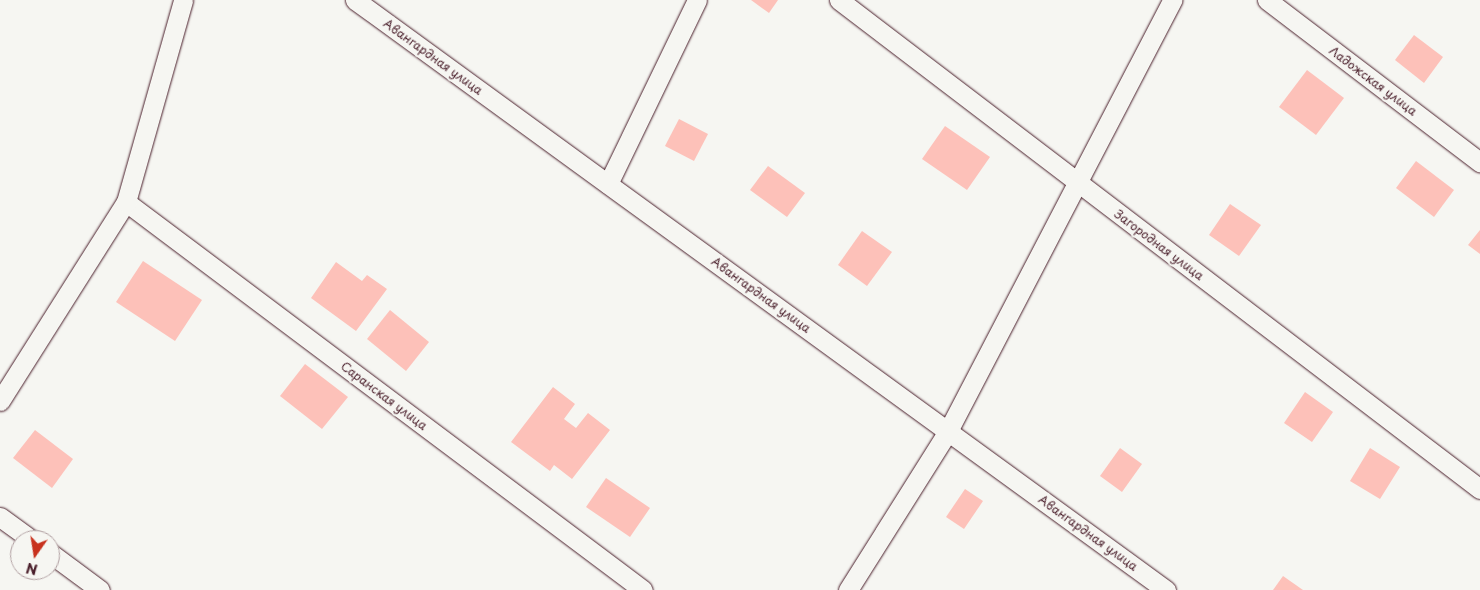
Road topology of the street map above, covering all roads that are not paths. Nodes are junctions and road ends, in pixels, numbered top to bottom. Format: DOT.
graph roads {
  1 [pos="183,0"];
  2 [pos="355,0"];
  3 [pos="697,0"];
  4 [pos="839,0"];
  5 [pos="1172,0"];
  6 [pos="1267,0"];
  7 [pos="1480,162"];
  8 [pos="1078,182"];
  9 [pos="608,184"];
  10 [pos="126,202"];
  11 [pos="0,401"];
  12 [pos="948,431"];
  13 [pos="1480,489"];
  14 [pos="0,517"];
  15 [pos="18,530"];
  16 [pos="60,561"];
  17 [pos="100,590"];
  18 [pos="643,590"];
  19 [pos="848,590"];
  20 [pos="1166,590"];
  1 -- 10 [label="street"];
  2 -- 9 [label="street, Авангардная улица"];
  3 -- 9 [label="street"];
  4 -- 8 [label="street, Загородная улица"];
  5 -- 8 [label="street"];
  6 -- 7 [label="street, Ладожская улица"];
  8 -- 12 [label="street"];
  8 -- 13 [label="street, Загородная улица"];
  9 -- 12 [label="street, Авангардная улица"];
  10 -- 11 [label="street"];
  10 -- 18 [label="street, Саранская улица"];
  12 -- 19 [label="street"];
  12 -- 20 [label="street, Авангардная улица"];
  14 -- 15 [label="street"];
  16 -- 17 [label="street"];
}
